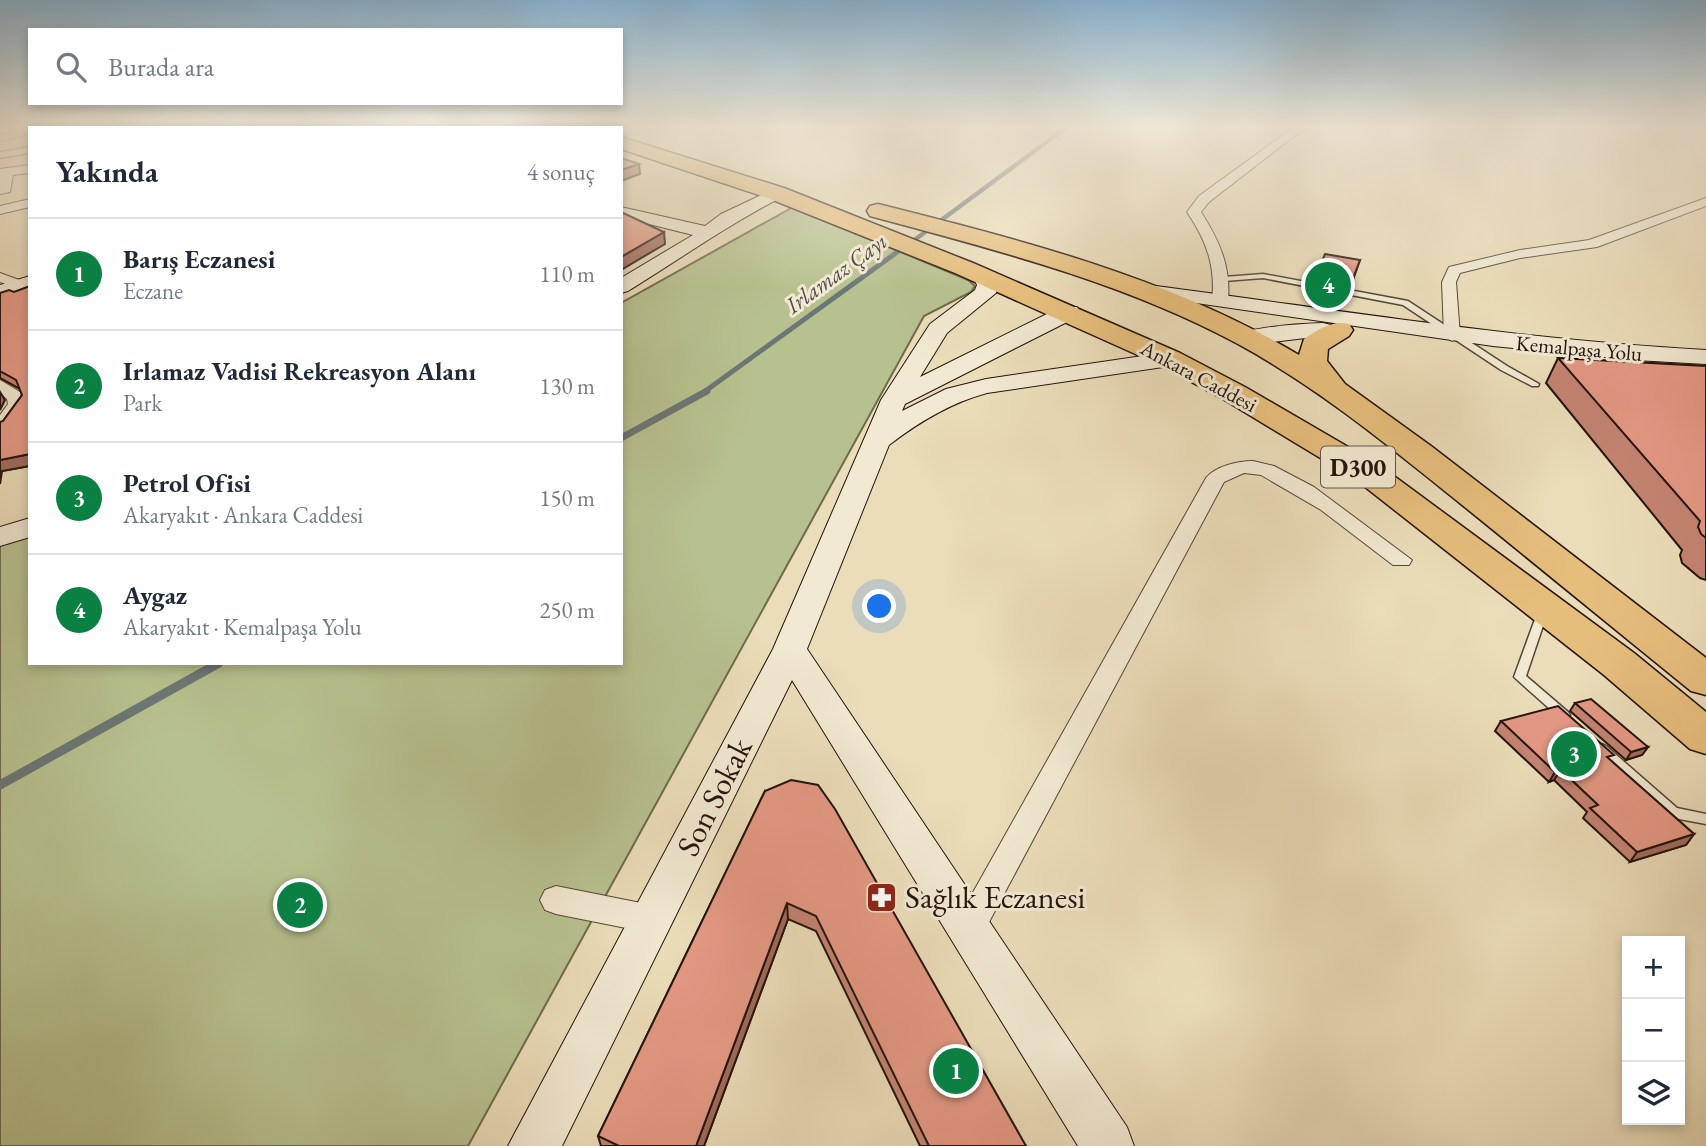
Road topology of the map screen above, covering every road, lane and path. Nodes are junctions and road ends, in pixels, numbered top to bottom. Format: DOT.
graph roads {
  1 [pos="741,180"];
  2 [pos="754,180"];
  3 [pos="1229,180"];
  4 [pos="798,198"];
  5 [pos="1706,202"];
  6 [pos="28,204"];
  7 [pos="0,212"];
  8 [pos="623,212"];
  9 [pos="20,219"];
  10 [pos="709,233"];
  11 [pos="974,272"];
  12 [pos="0,277"];
  13 [pos="623,284"];
  14 [pos="27,287"];
  15 [pos="1222,289"];
  16 [pos="1141,290"];
  17 [pos="0,292"];
  18 [pos="0,299"];
  19 [pos="1069,312"];
  20 [pos="1339,330"];
  21 [pos="1452,335"];
  22 [pos="1248,338"];
  23 [pos="1706,357"];
  24 [pos="1170,359"];
  25 [pos="1104,369"];
  26 [pos="1535,384"];
  27 [pos="0,385"];
  28 [pos="1334,390"];
  29 [pos="1234,393"];
  30 [pos="894,400"];
  31 [pos="0,426"];
  32 [pos="877,441"];
  33 [pos="28,528"];
  34 [pos="0,537"];
  35 [pos="1401,560"];
  36 [pos="1544,608"];
  37 [pos="790,649"];
  38 [pos="1706,680"];
  39 [pos="1571,722"];
  40 [pos="1706,737"];
  41 [pos="1592,740"];
  42 [pos="1706,819"];
  43 [pos="556,900"];
  44 [pos="651,919"];
  45 [pos="969,929"];
  46 [pos="534,1146"];
  47 [pos="1108,1146"];
  1 -- 4 [label="highway, Ankara Caddesi / D300"];
  2 -- 4 [label="highway, Ankara Caddesi / D300"];
  3 -- 15 [label="street"];
  4 -- 10 [label="main road"];
  4 -- 11 [label="highway, Ankara Caddesi / D300"];
  4 -- 16 [label="highway, Ankara Caddesi / D300"];
  5 -- 21 [label="street"];
  6 -- 7 [label="street"];
  7 -- 9 [label="street"];
  8 -- 10 [label="main road"];
  10 -- 13 [label="main road"];
  11 -- 19 [label="highway, Ankara Caddesi / D300"];
  11 -- 30 [label="main road, Son Sokak"];
  12 -- 14 [label="street"];
  14 -- 17 [label="main road"];
  14 -- 18 [label="main road"];
  15 -- 16 [label="main road, Kemalpaşa Yolu"];
  15 -- 21 [label="main road, Kemalpaşa Yolu"];
  15 -- 21 [label="lane"];
  16 -- 19 [label="highway"];
  16 -- 22 [label="highway, Ankara Caddesi / D300"];
  19 -- 24 [label="highway, Ankara Caddesi / D300"];
  19 -- 30 [label="main road"];
  20 -- 21 [label="main road, Kemalpaşa Yolu"];
  20 -- 22 [label="main road, Kemalpaşa Yolu"];
  20 -- 28 [label="highway"];
  21 -- 23 [label="main road, Kemalpaşa Yolu"];
  21 -- 26 [label="lane"];
  22 -- 24 [label="highway"];
  22 -- 28 [label="highway, Ankara Caddesi / D300"];
  24 -- 25 [label="main road"];
  24 -- 29 [label="highway, Ankara Caddesi / D300"];
  25 -- 29 [label="main road"];
  25 -- 32 [label="main road"];
  27 -- 31 [label="street"];
  28 -- 38 [label="highway, Ankara Caddesi / D300"];
  29 -- 36 [label="highway, Ankara Caddesi / D300"];
  30 -- 32 [label="main road, Son Sokak"];
  32 -- 37 [label="main road, Son Sokak"];
  33 -- 34 [label="main road"];
  35 -- 45 [label="street"];
  36 -- 39 [label="lane"];
  36 -- 40 [label="highway, Ankara Caddesi / D300"];
  37 -- 44 [label="main road, Son Sokak"];
  37 -- 45 [label="main road"];
  41 -- 42 [label="lane"];
  43 -- 44 [label="street"];
  44 -- 46 [label="main road, Son Sokak"];
  45 -- 47 [label="main road"];
}
